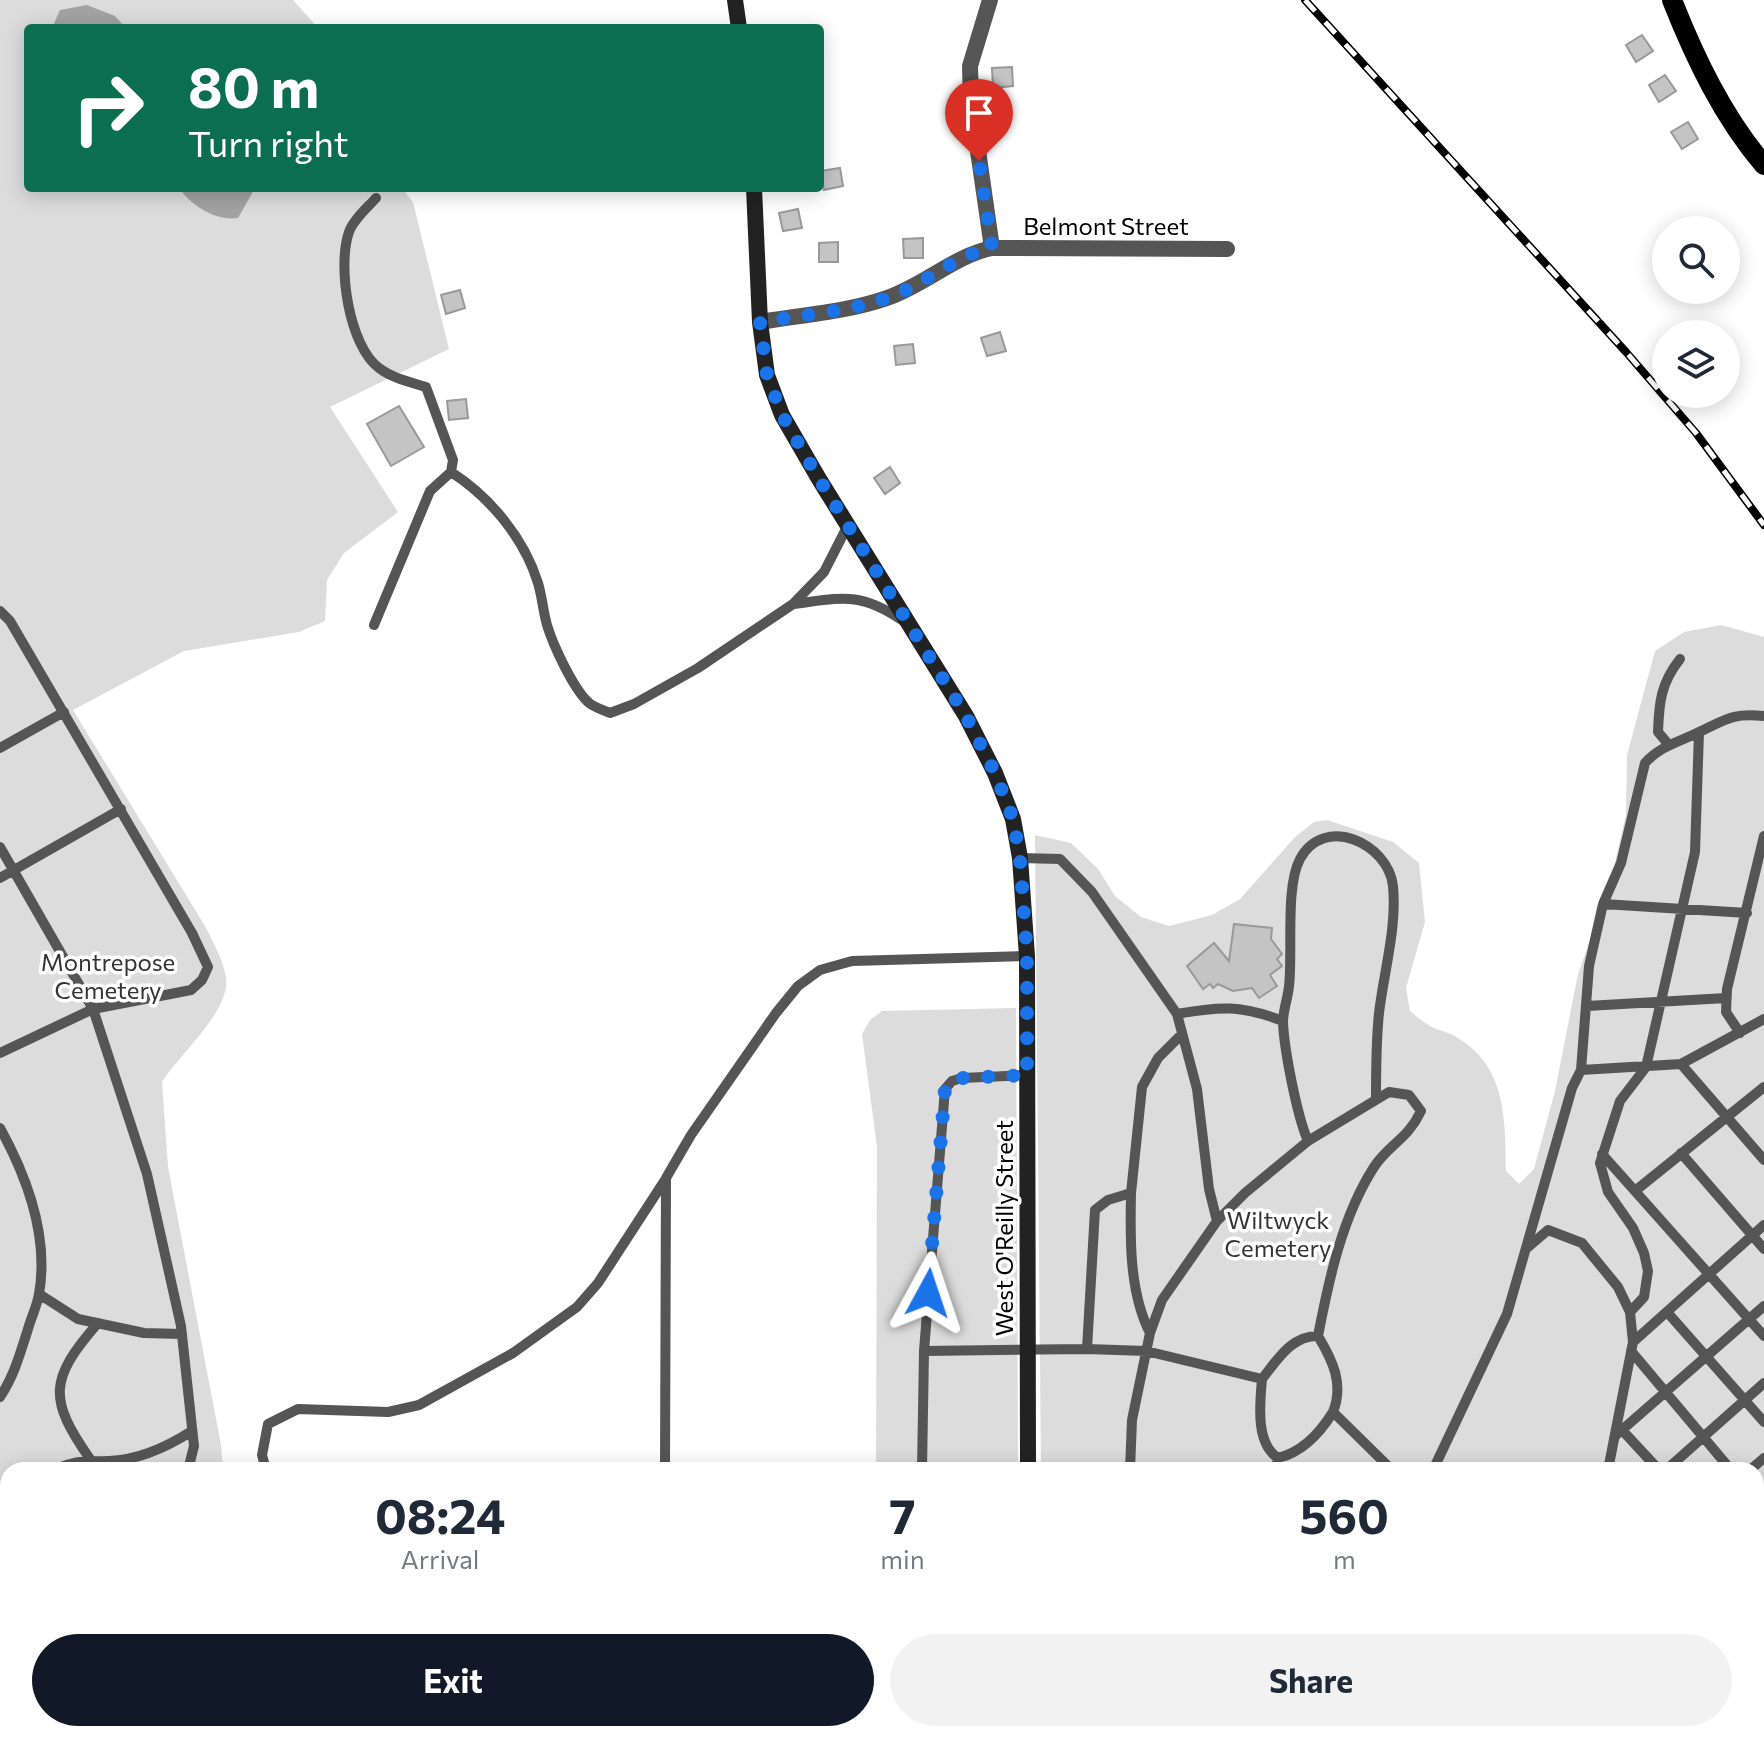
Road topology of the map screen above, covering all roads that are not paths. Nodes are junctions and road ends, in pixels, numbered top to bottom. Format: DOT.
graph roads {
  1 [pos="735,0"];
  2 [pos="990,0"];
  3 [pos="1672,0"];
  4 [pos="738,24"];
  5 [pos="1764,165"];
  6 [pos="754,192"];
  7 [pos="376,198"];
  8 [pos="992,248"];
  9 [pos="1227,249"];
  10 [pos="760,322"];
  11 [pos="451,472"];
  12 [pos="848,525"];
  13 [pos="793,604"];
  14 [pos="0,611"];
  15 [pos="374,625"];
  16 [pos="910,626"];
  17 [pos="1680,659"];
  18 [pos="64,712"];
  19 [pos="1764,716"];
  20 [pos="1699,732"];
  21 [pos="1669,745"];
  22 [pos="0,748"];
  23 [pos="121,809"];
  24 [pos="1764,836"];
  25 [pos="0,847"];
  26 [pos="1020,858"];
  27 [pos="14,871"];
  28 [pos="0,878"];
  29 [pos="1603,904"];
  30 [pos="1682,908"];
  31 [pos="1747,913"];
  32 [pos="1027,956"];
  33 [pos="1726,998"];
  34 [pos="1660,1002"];
  35 [pos="1587,1006"];
  36 [pos="93,1009"];
  37 [pos="1177,1014"];
  38 [pos="1764,1019"];
  39 [pos="1283,1021"];
  40 [pos="1740,1033"];
  41 [pos="1182,1034"];
  42 [pos="0,1053"];
  43 [pos="1681,1064"];
  44 [pos="1646,1067"];
  45 [pos="1581,1070"];
  46 [pos="1027,1075"];
  47 [pos="1764,1087"];
  48 [pos="1376,1098"];
  49 [pos="1727,1117"];
  50 [pos="0,1128"];
  51 [pos="1308,1141"];
  52 [pos="1681,1153"];
  53 [pos="1602,1154"];
  54 [pos="1764,1160"];
  55 [pos="666,1178"];
  56 [pos="1635,1191"];
  57 [pos="1131,1193"];
  58 [pos="1217,1221"];
  59 [pos="1764,1225"];
  60 [pos="1752,1236"];
  61 [pos="1526,1249"];
  62 [pos="1764,1249"];
  63 [pos="1710,1273"];
  64 [pos="39,1294"];
  65 [pos="1764,1306"];
  66 [pos="1630,1312"];
  67 [pos="1667,1312"];
  68 [pos="1749,1319"];
  69 [pos="98,1323"];
  70 [pos="1150,1333"];
  71 [pos="182,1334"];
  72 [pos="1318,1336"];
  73 [pos="1764,1336"];
  74 [pos="1632,1346"];
  75 [pos="1087,1349"];
  76 [pos="924,1351"];
  77 [pos="1146,1351"];
  78 [pos="1028,1352"];
  79 [pos="1706,1356"];
  80 [pos="1262,1379"];
  81 [pos="1764,1383"];
  82 [pos="1665,1392"];
  83 [pos="0,1397"];
  84 [pos="1745,1400"];
  85 [pos="1333,1412"];
  86 [pos="1764,1422"];
  87 [pos="1622,1430"];
  88 [pos="192,1431"];
  89 [pos="1613,1437"];
  90 [pos="1703,1437"];
  91 [pos="1278,1458"];
  92 [pos="90,1459"];
  93 [pos="80,1462"];
  94 [pos="190,1462"];
  95 [pos="264,1462"];
  96 [pos="665,1462"];
  97 [pos="922,1462"];
  98 [pos="1028,1462"];
  99 [pos="1130,1462"];
  100 [pos="1277,1462"];
  101 [pos="1384,1462"];
  102 [pos="1437,1462"];
  103 [pos="1609,1462"];
  104 [pos="1652,1462"];
  105 [pos="1675,1462"];
  106 [pos="1724,1462"];
  1 -- 4 [label="street"];
  2 -- 8 [label="street"];
  3 -- 5 [label="main road"];
  6 -- 10 [label="street, West O'Reilly Street"];
  7 -- 11 [label="lane"];
  8 -- 9 [label="street, Belmont Street"];
  8 -- 10 [label="street, Belmont Street"];
  10 -- 12 [label="street, West O'Reilly Street"];
  11 -- 13 [label="lane"];
  11 -- 15 [label="lane"];
  12 -- 13 [label="lane"];
  12 -- 16 [label="street, West O'Reilly Street"];
  13 -- 16 [label="lane"];
  14 -- 18 [label="lane"];
  16 -- 26 [label="street, West O'Reilly Street"];
  17 -- 21 [label="lane"];
  18 -- 22 [label="lane"];
  18 -- 23 [label="lane"];
  19 -- 20 [label="lane"];
  20 -- 21 [label="lane"];
  20 -- 30 [label="lane"];
  21 -- 29 [label="lane"];
  23 -- 27 [label="lane"];
  23 -- 36 [label="lane"];
  24 -- 31 [label="lane"];
  25 -- 27 [label="lane"];
  26 -- 32 [label="street, West O'Reilly Street"];
  26 -- 37 [label="lane"];
  27 -- 28 [label="lane"];
  27 -- 36 [label="lane"];
  29 -- 30 [label="lane"];
  29 -- 35 [label="lane"];
  30 -- 31 [label="lane"];
  30 -- 34 [label="lane"];
  31 -- 33 [label="lane"];
  32 -- 46 [label="street, West O'Reilly Street"];
  32 -- 55 [label="lane"];
  33 -- 34 [label="lane"];
  33 -- 40 [label="lane"];
  34 -- 35 [label="lane"];
  34 -- 44 [label="lane"];
  35 -- 45 [label="lane"];
  36 -- 42 [label="lane"];
  36 -- 71 [label="lane"];
  37 -- 39 [label="lane"];
  37 -- 41 [label="lane"];
  38 -- 40 [label="lane"];
  39 -- 48 [label="lane"];
  39 -- 51 [label="lane"];
  40 -- 43 [label="lane"];
  41 -- 57 [label="lane"];
  41 -- 58 [label="lane"];
  43 -- 44 [label="lane"];
  43 -- 49 [label="lane"];
  44 -- 45 [label="lane"];
  44 -- 53 [label="lane"];
  45 -- 61 [label="lane"];
  46 -- 76 [label="lane"];
  46 -- 78 [label="street, West O'Reilly Street"];
  47 -- 49 [label="lane"];
  48 -- 51 [label="lane"];
  48 -- 72 [label="lane"];
  49 -- 52 [label="lane"];
  49 -- 54 [label="lane"];
  50 -- 64 [label="lane"];
  51 -- 58 [label="lane"];
  52 -- 56 [label="lane"];
  52 -- 60 [label="lane"];
  53 -- 56 [label="lane"];
  53 -- 66 [label="lane"];
  55 -- 95 [label="lane"];
  55 -- 96 [label="lane"];
  56 -- 63 [label="lane"];
  57 -- 70 [label="lane"];
  57 -- 75 [label="lane"];
  58 -- 70 [label="lane"];
  59 -- 60 [label="lane"];
  60 -- 62 [label="lane"];
  60 -- 63 [label="lane"];
  61 -- 66 [label="lane"];
  61 -- 102 [label="lane"];
  63 -- 67 [label="lane"];
  63 -- 68 [label="lane"];
  64 -- 69 [label="lane"];
  64 -- 83 [label="lane"];
  65 -- 68 [label="lane"];
  66 -- 74 [label="lane"];
  67 -- 74 [label="lane"];
  67 -- 79 [label="lane"];
  68 -- 73 [label="lane"];
  68 -- 79 [label="lane"];
  69 -- 71 [label="lane"];
  69 -- 92 [label="lane"];
  70 -- 77 [label="lane"];
  71 -- 88 [label="lane"];
  72 -- 80 [label="lane"];
  72 -- 85 [label="lane"];
  74 -- 82 [label="lane"];
  74 -- 89 [label="lane"];
  75 -- 77 [label="lane"];
  75 -- 78 [label="lane"];
  76 -- 78 [label="lane"];
  76 -- 97 [label="lane"];
  77 -- 80 [label="lane"];
  77 -- 99 [label="lane"];
  78 -- 98 [label="street, West O'Reilly Street"];
  79 -- 82 [label="lane"];
  79 -- 84 [label="lane"];
  80 -- 91 [label="lane"];
  81 -- 84 [label="lane"];
  82 -- 87 [label="lane"];
  82 -- 90 [label="lane"];
  84 -- 86 [label="lane"];
  84 -- 90 [label="lane"];
  85 -- 91 [label="lane"];
  85 -- 101 [label="lane"];
  87 -- 89 [label="lane"];
  87 -- 104 [label="lane"];
  88 -- 92 [label="lane"];
  88 -- 94 [label="lane"];
  89 -- 103 [label="lane"];
  90 -- 105 [label="lane"];
  90 -- 106 [label="lane"];
  91 -- 100 [label="lane"];
  92 -- 93 [label="lane"];
}
